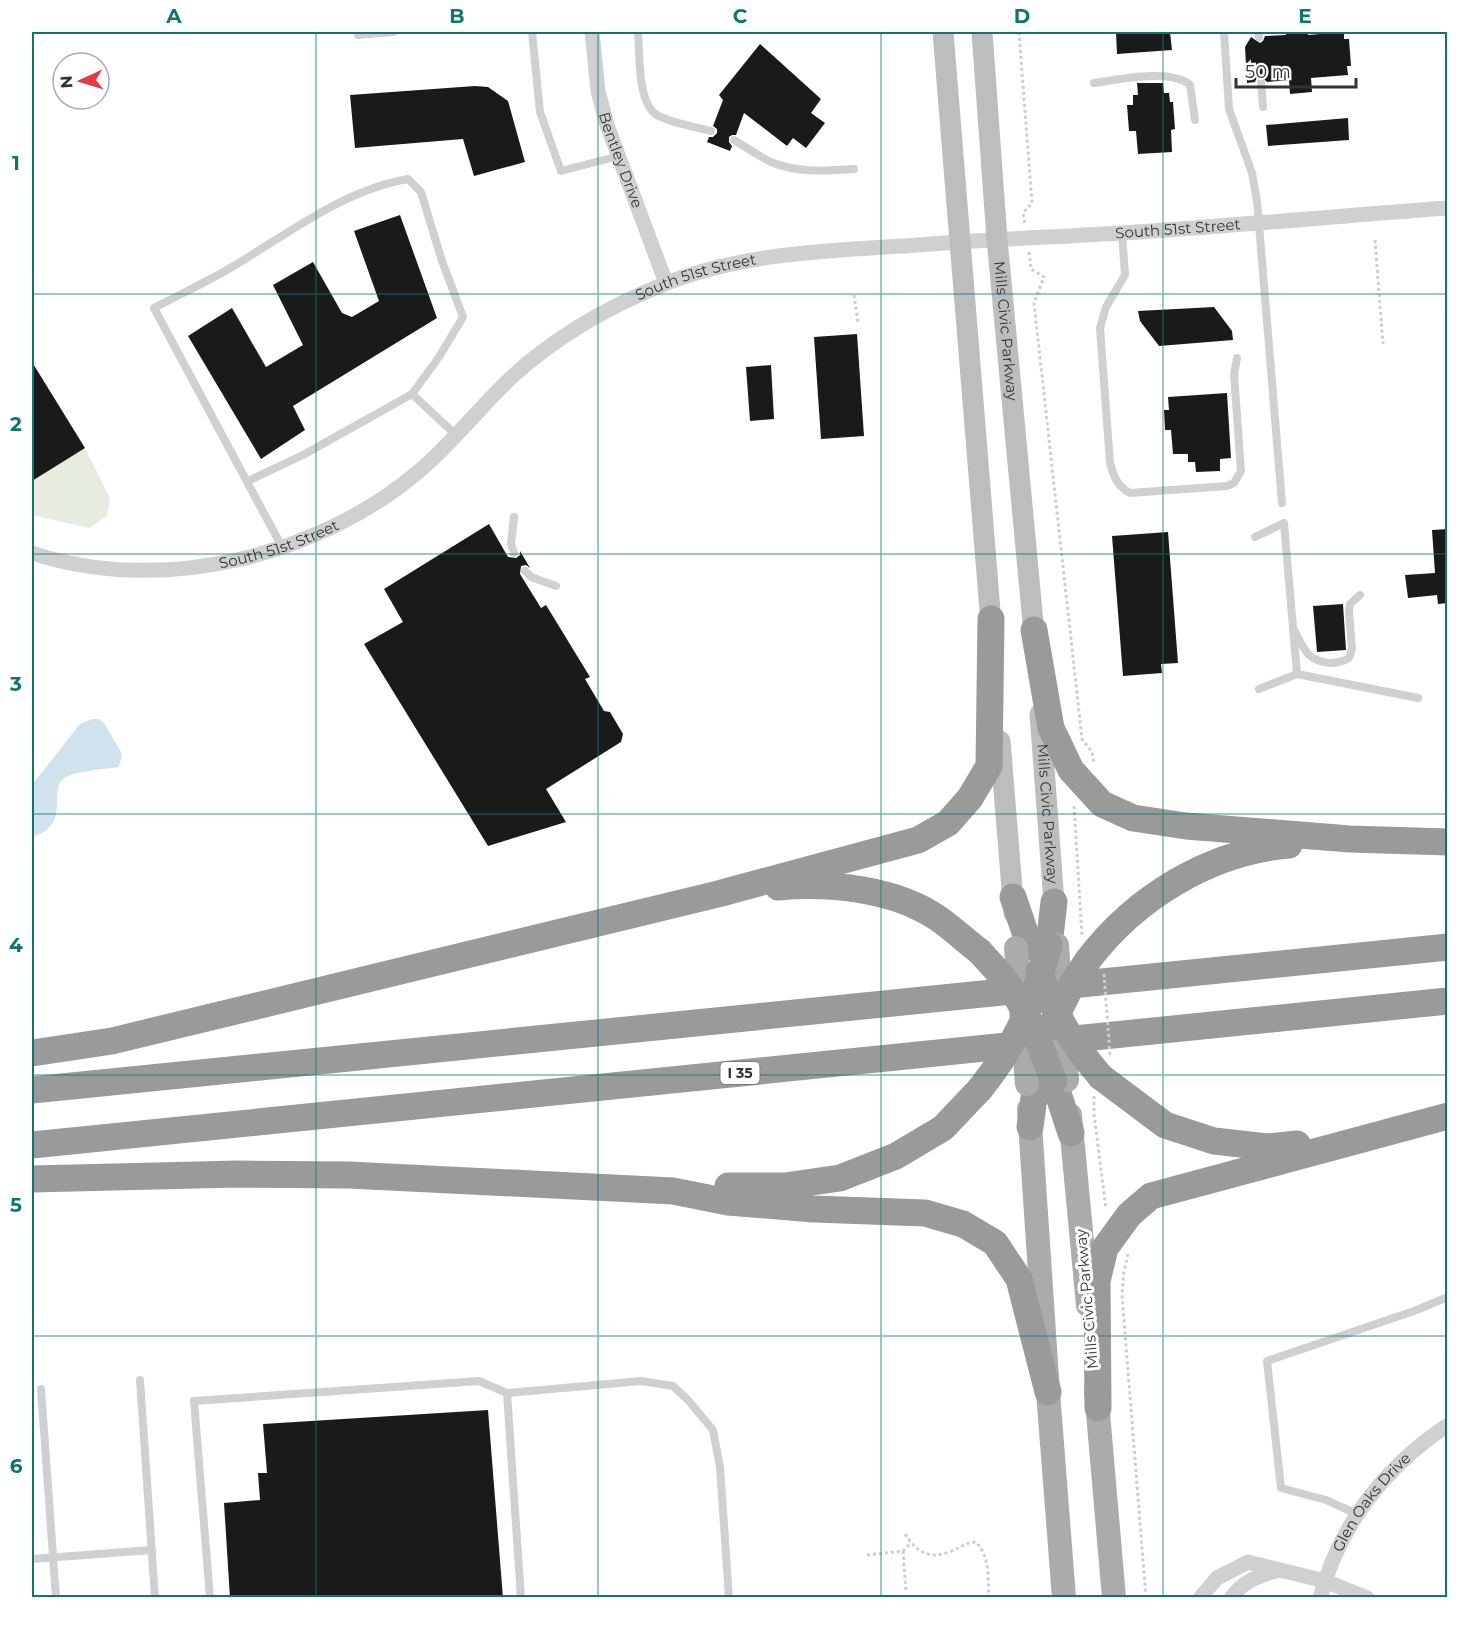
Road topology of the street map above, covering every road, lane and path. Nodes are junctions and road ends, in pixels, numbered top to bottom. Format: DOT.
graph roads {
  1 [pos="358,32"];
  2 [pos="393,32"];
  3 [pos="532,32"];
  4 [pos="592,32"];
  5 [pos="638,32"];
  6 [pos="943,32"];
  7 [pos="982,32"];
  8 [pos="1019,32"];
  9 [pos="1224,32"];
  10 [pos="1261,82"];
  11 [pos="1094,83"];
  12 [pos="1263,107"];
  13 [pos="1195,120"];
  14 [pos="711,131"];
  15 [pos="734,140"];
  16 [pos="619,156"];
  17 [pos="854,169"];
  18 [pos="1448,208"];
  19 [pos="1023,213"];
  20 [pos="1258,222"];
  21 [pos="1122,233"];
  22 [pos="997,239"];
  23 [pos="1375,240"];
  24 [pos="959,242"];
  25 [pos="1031,269"];
  26 [pos="666,283"];
  27 [pos="854,296"];
  28 [pos="858,322"];
  29 [pos="1383,344"];
  30 [pos="1238,358"];
  31 [pos="412,394"];
  32 [pos="456,435"];
  33 [pos="248,481"];
  34 [pos="1282,503"];
  35 [pos="514,517"];
  36 [pos="1255,537"];
  37 [pos="282,547"];
  38 [pos="32,553"];
  39 [pos="514,553"];
  40 [pos="525,571"];
  41 [pos="556,586"];
  42 [pos="1360,595"];
  43 [pos="991,619"];
  44 [pos="1293,629"];
  45 [pos="1034,630"];
  46 [pos="1297,674"];
  47 [pos="1259,689"];
  48 [pos="1418,698"];
  49 [pos="1081,783"];
  50 [pos="1350,839"];
  51 [pos="1448,842"];
  52 [pos="718,894"];
  53 [pos="1012,897"];
  54 [pos="1054,902"];
  55 [pos="1093,945"];
  56 [pos="1038,946"];
  57 [pos="1448,947"];
  58 [pos="1041,976"];
  59 [pos="1448,1001"];
  60 [pos="1023,1014"];
  61 [pos="1060,1016"];
  62 [pos="32,1053"];
  63 [pos="1042,1054"];
  64 [pos="1101,1077"];
  65 [pos="1046,1082"];
  66 [pos="32,1090"];
  67 [pos="1448,1116"];
  68 [pos="1030,1127"];
  69 [pos="1071,1133"];
  70 [pos="1361,1138"];
  71 [pos="32,1145"];
  72 [pos="32,1179"];
  73 [pos="673,1191"];
  74 [pos="1119,1228"];
  75 [pos="1448,1297"];
  76 [pos="140,1380"];
  77 [pos="41,1389"];
  78 [pos="1048,1392"];
  79 [pos="507,1393"];
  80 [pos="1098,1408"];
  81 [pos="1448,1425"];
  82 [pos="1358,1514"];
  83 [pos="905,1534"];
  84 [pos="911,1544"];
  85 [pos="152,1550"];
  86 [pos="903,1551"];
  87 [pos="867,1555"];
  88 [pos="53,1558"];
  89 [pos="32,1559"];
  90 [pos="1283,1569"];
  91 [pos="1324,1581"];
  92 [pos="906,1592"];
  93 [pos="1065,1593"];
  94 [pos="56,1598"];
  95 [pos="155,1598"];
  96 [pos="210,1598"];
  97 [pos="520,1598"];
  98 [pos="729,1598"];
  99 [pos="989,1598"];
  100 [pos="1114,1598"];
  101 [pos="1146,1598"];
  102 [pos="1200,1598"];
  103 [pos="1231,1598"];
  104 [pos="1320,1598"];
  105 [pos="1367,1598"];
  1 -- 2 [label="lane"];
  3 -- 16 [label="lane"];
  4 -- 16 [label="street, Bentley Drive"];
  5 -- 14 [label="lane"];
  6 -- 24 [label="main road"];
  7 -- 22 [label="main road, Mills Civic Parkway"];
  8 -- 19 [label="path"];
  9 -- 20 [label="lane"];
  10 -- 12 [label="lane"];
  11 -- 13 [label="lane"];
  15 -- 17 [label="lane"];
  16 -- 26 [label="street, Bentley Drive"];
  18 -- 20 [label="street, South 51st Street"];
  20 -- 21 [label="street, South 51st Street"];
  20 -- 34 [label="lane"];
  21 -- 22 [label="street, South 51st Street"];
  21 -- 30 [label="lane"];
  22 -- 24 [label="street, South 51st Street"];
  22 -- 45 [label="main road, Mills Civic Parkway"];
  23 -- 29 [label="path"];
  24 -- 26 [label="street, South 51st Street"];
  24 -- 43 [label="main road"];
  25 -- 49 [label="path"];
  26 -- 32 [label="street, South 51st Street"];
  27 -- 28 [label="path"];
  31 -- 32 [label="lane"];
  31 -- 33 [label="lane"];
  31 -- 33 [label="lane"];
  32 -- 37 [label="street, South 51st Street"];
  33 -- 37 [label="lane"];
  35 -- 39 [label="lane"];
  36 -- 44 [label="lane"];
  37 -- 38 [label="street, South 51st Street"];
  40 -- 41 [label="lane"];
  42 -- 44 [label="lane"];
  43 -- 52 [label="highway"];
  43 -- 53 [label="main road"];
  44 -- 46 [label="lane"];
  45 -- 49 [label="highway"];
  45 -- 54 [label="main road, Mills Civic Parkway"];
  46 -- 47 [label="lane"];
  46 -- 48 [label="lane"];
  49 -- 50 [label="highway"];
  49 -- 55 [label="path"];
  50 -- 51 [label="highway"];
  50 -- 55 [label="highway"];
  52 -- 60 [label="highway, bridge"];
  52 -- 62 [label="highway"];
  53 -- 56 [label="highway"];
  54 -- 56 [label="highway"];
  55 -- 61 [label="highway, bridge"];
  55 -- 64 [label="path, bridge"];
  56 -- 58 [label="highway, bridge"];
  56 -- 60 [label="main road, bridge"];
  56 -- 61 [label="main road, bridge"];
  57 -- 66 [label="highway"];
  58 -- 60 [label="highway, bridge"];
  58 -- 61 [label="highway, bridge"];
  59 -- 71 [label="highway, I 35"];
  60 -- 63 [label="highway, bridge"];
  60 -- 65 [label="main road, bridge"];
  60 -- 73 [label="highway, bridge"];
  61 -- 63 [label="highway, bridge"];
  61 -- 64 [label="highway, bridge"];
  61 -- 65 [label="main road, bridge"];
  63 -- 65 [label="highway, bridge"];
  64 -- 70 [label="highway"];
  64 -- 74 [label="path"];
  65 -- 68 [label="highway"];
  65 -- 69 [label="highway"];
  67 -- 70 [label="highway"];
  68 -- 78 [label="main road"];
  69 -- 80 [label="main road, Mills Civic Parkway"];
  70 -- 74 [label="highway"];
  72 -- 73 [label="highway"];
  73 -- 78 [label="highway"];
  74 -- 80 [label="highway"];
  74 -- 101 [label="path"];
  75 -- 82 [label="lane"];
  76 -- 85 [label="lane"];
  77 -- 88 [label="lane"];
  78 -- 93 [label="main road"];
  79 -- 96 [label="lane"];
  79 -- 97 [label="lane"];
  79 -- 98 [label="lane"];
  80 -- 100 [label="main road, Mills Civic Parkway"];
  81 -- 82 [label="street, Glen Oaks Drive"];
  82 -- 91 [label="street, Glen Oaks Drive"];
  83 -- 84 [label="path"];
  84 -- 86 [label="path"];
  84 -- 99 [label="path"];
  85 -- 88 [label="lane"];
  85 -- 95 [label="lane"];
  86 -- 87 [label="path"];
  86 -- 92 [label="path"];
  88 -- 89 [label="lane"];
  88 -- 94 [label="lane"];
  90 -- 91 [label="street"];
  90 -- 102 [label="street"];
  90 -- 103 [label="street"];
  91 -- 104 [label="street, Glen Oaks Drive"];
  91 -- 105 [label="street"];
}
